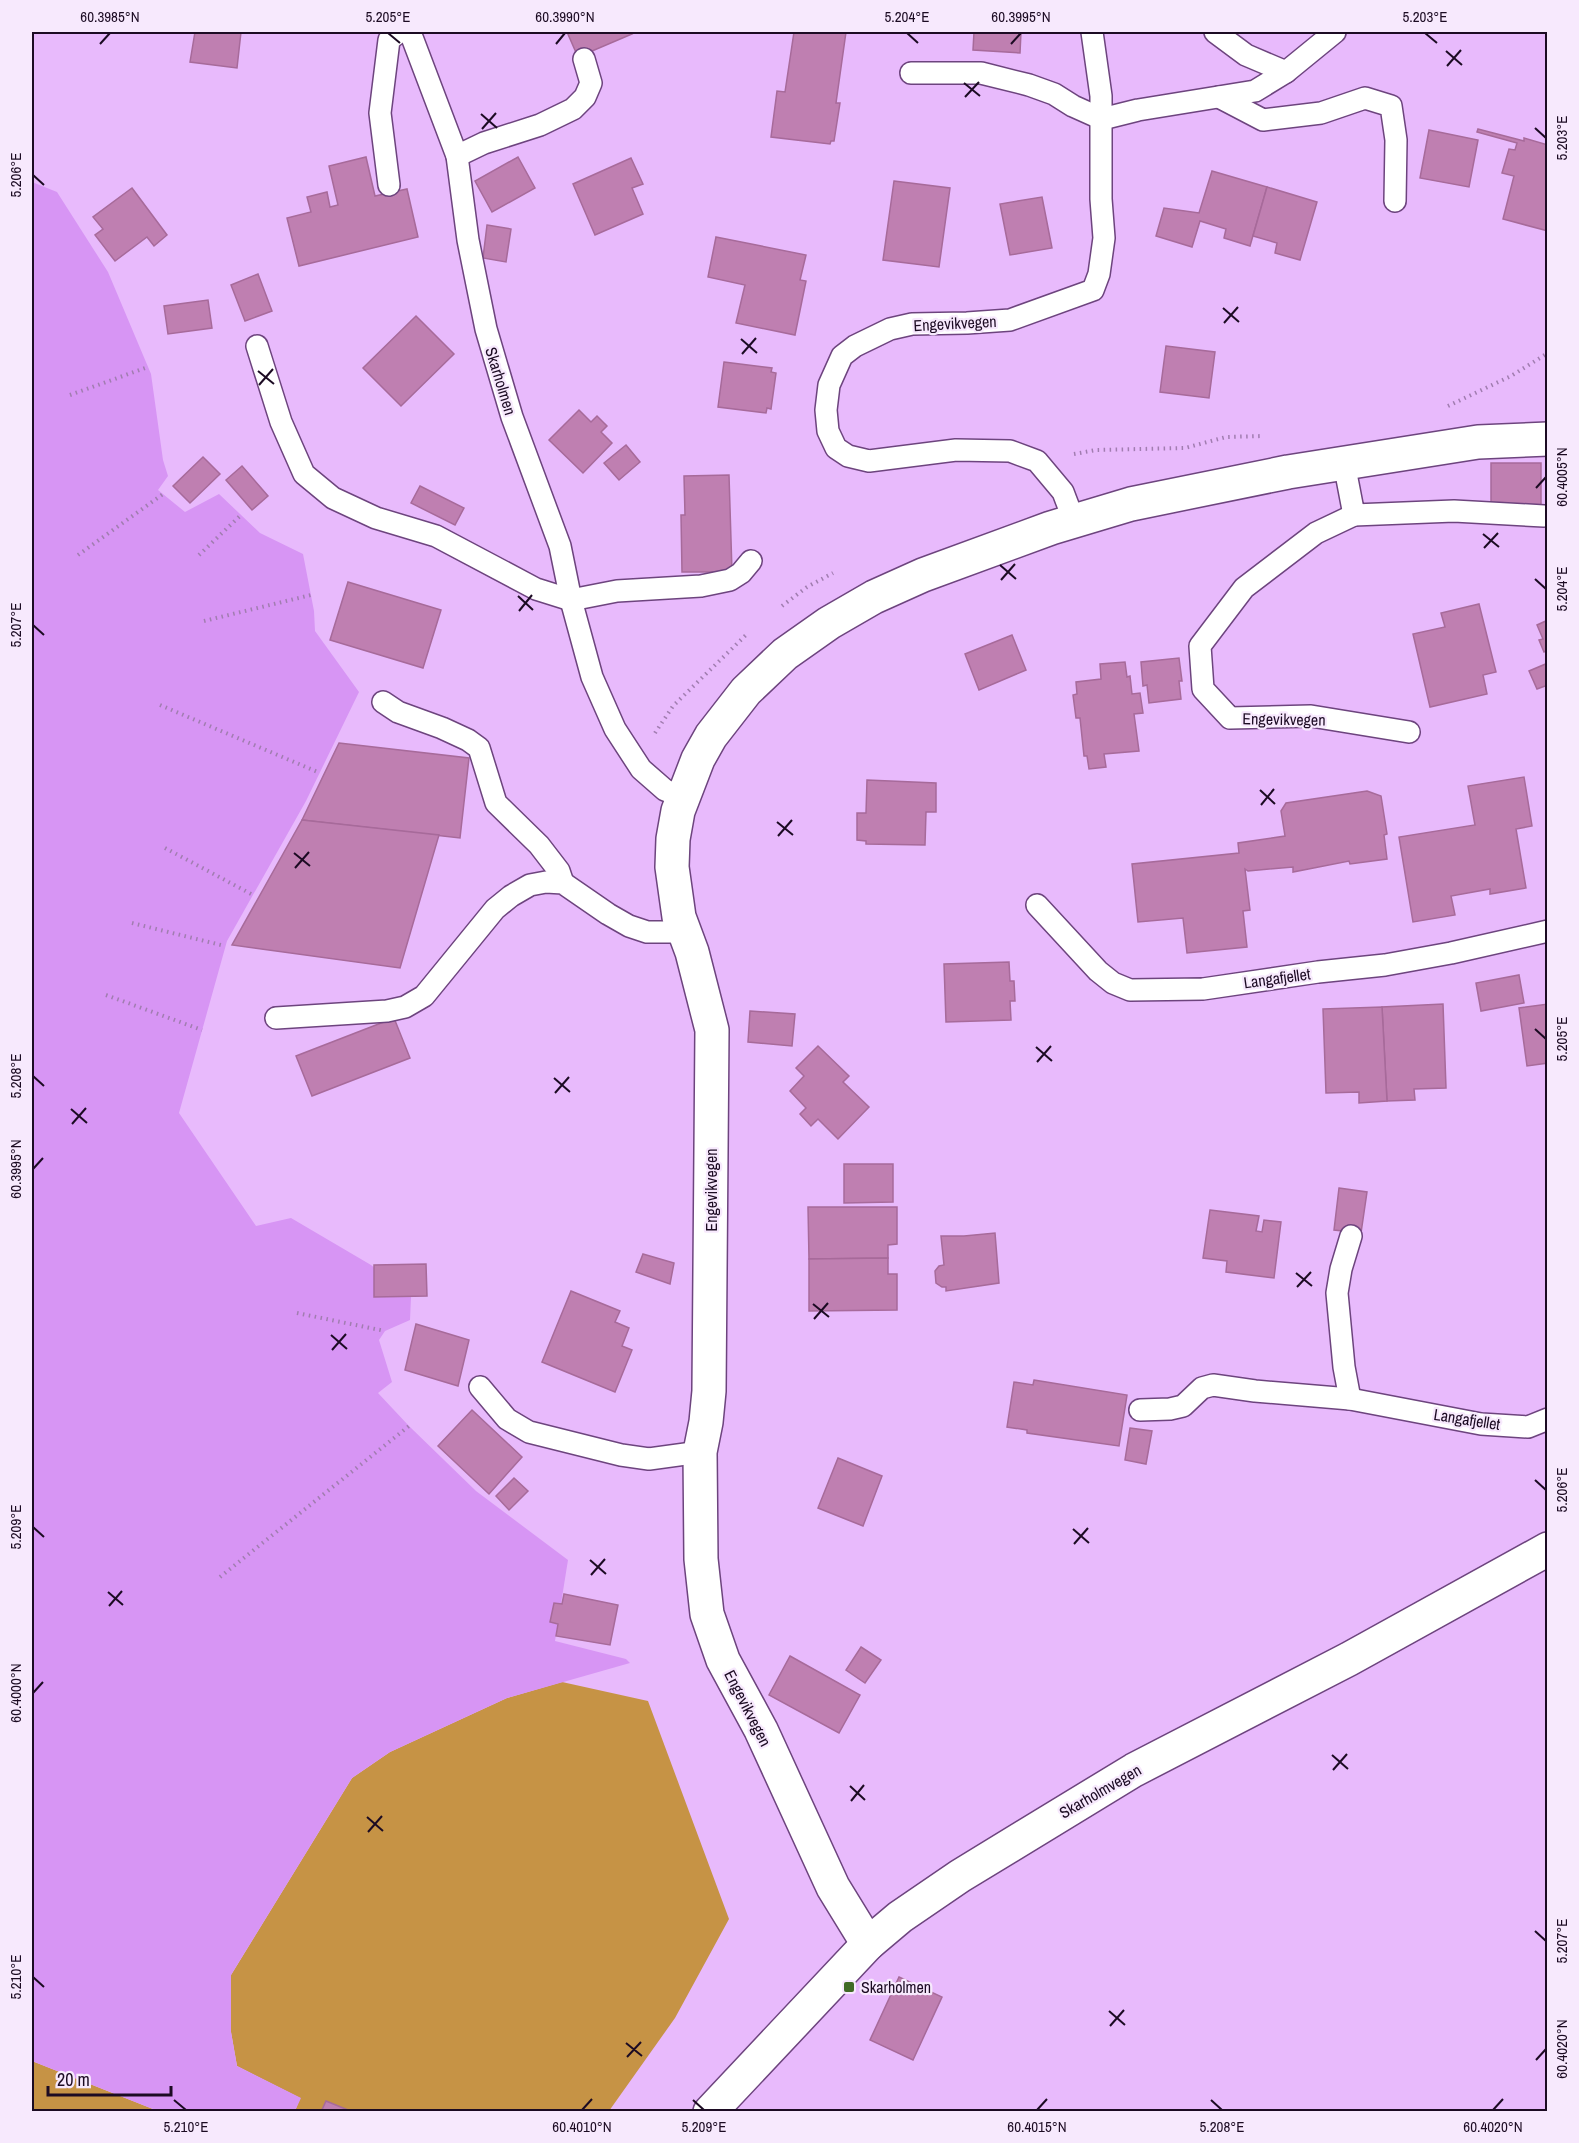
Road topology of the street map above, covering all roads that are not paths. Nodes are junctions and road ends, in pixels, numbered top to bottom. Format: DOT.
graph roads {
  1 [pos="399,32"];
  2 [pos="410,32"];
  3 [pos="1092,32"];
  4 [pos="1215,32"];
  5 [pos="1335,32"];
  6 [pos="584,59"];
  7 [pos="1286,72"];
  8 [pos="911,73"];
  9 [pos="1219,97"];
  10 [pos="1102,119"];
  11 [pos="458,156"];
  12 [pos="389,185"];
  13 [pos="1395,201"];
  14 [pos="257,346"];
  15 [pos="1548,439"];
  16 [pos="1344,463"];
  17 [pos="1354,515"];
  18 [pos="1544,516"];
  19 [pos="1074,521"];
  20 [pos="751,561"];
  21 [pos="571,600"];
  22 [pos="383,702"];
  23 [pos="1409,732"];
  24 [pos="683,797"];
  25 [pos="563,883"];
  26 [pos="1037,905"];
  27 [pos="1548,931"];
  28 [pos="684,932"];
  29 [pos="276,1018"];
  30 [pos="1351,1236"];
  31 [pos="480,1387"];
  32 [pos="1350,1399"];
  33 [pos="1140,1410"];
  34 [pos="1548,1419"];
  35 [pos="700,1452"];
  36 [pos="1548,1549"];
  37 [pos="868,1944"];
  38 [pos="710,2112"];
  1 -- 12 [label="lane"];
  2 -- 11 [label="lane, Skarholmen"];
  3 -- 10 [label="lane, Engevikvegen"];
  4 -- 7 [label="lane"];
  5 -- 7 [label="lane"];
  6 -- 11 [label="lane"];
  7 -- 9 [label="lane"];
  8 -- 10 [label="lane"];
  9 -- 10 [label="lane"];
  9 -- 13 [label="lane"];
  10 -- 19 [label="lane, Engevikvegen"];
  11 -- 21 [label="lane, Skarholmen"];
  14 -- 21 [label="lane"];
  15 -- 16 [label="street, Engevikvegen"];
  16 -- 17 [label="lane"];
  16 -- 19 [label="street, Engevikvegen"];
  17 -- 18 [label="lane, Engevikvegen"];
  17 -- 23 [label="lane, Engevikvegen"];
  19 -- 24 [label="street, Engevikvegen"];
  20 -- 21 [label="lane"];
  21 -- 24 [label="lane, Skarholmen"];
  22 -- 25 [label="lane"];
  24 -- 28 [label="street, Engevikvegen"];
  25 -- 28 [label="lane"];
  25 -- 29 [label="lane"];
  26 -- 27 [label="lane, Langafjellet"];
  28 -- 35 [label="street, Engevikvegen"];
  30 -- 32 [label="lane"];
  31 -- 35 [label="lane"];
  32 -- 33 [label="lane, Langafjellet"];
  32 -- 34 [label="lane, Langafjellet"];
  35 -- 37 [label="street, Engevikvegen"];
  36 -- 37 [label="street, Skarholmvegen"];
  37 -- 38 [label="street, Skarholmvegen"];
}
